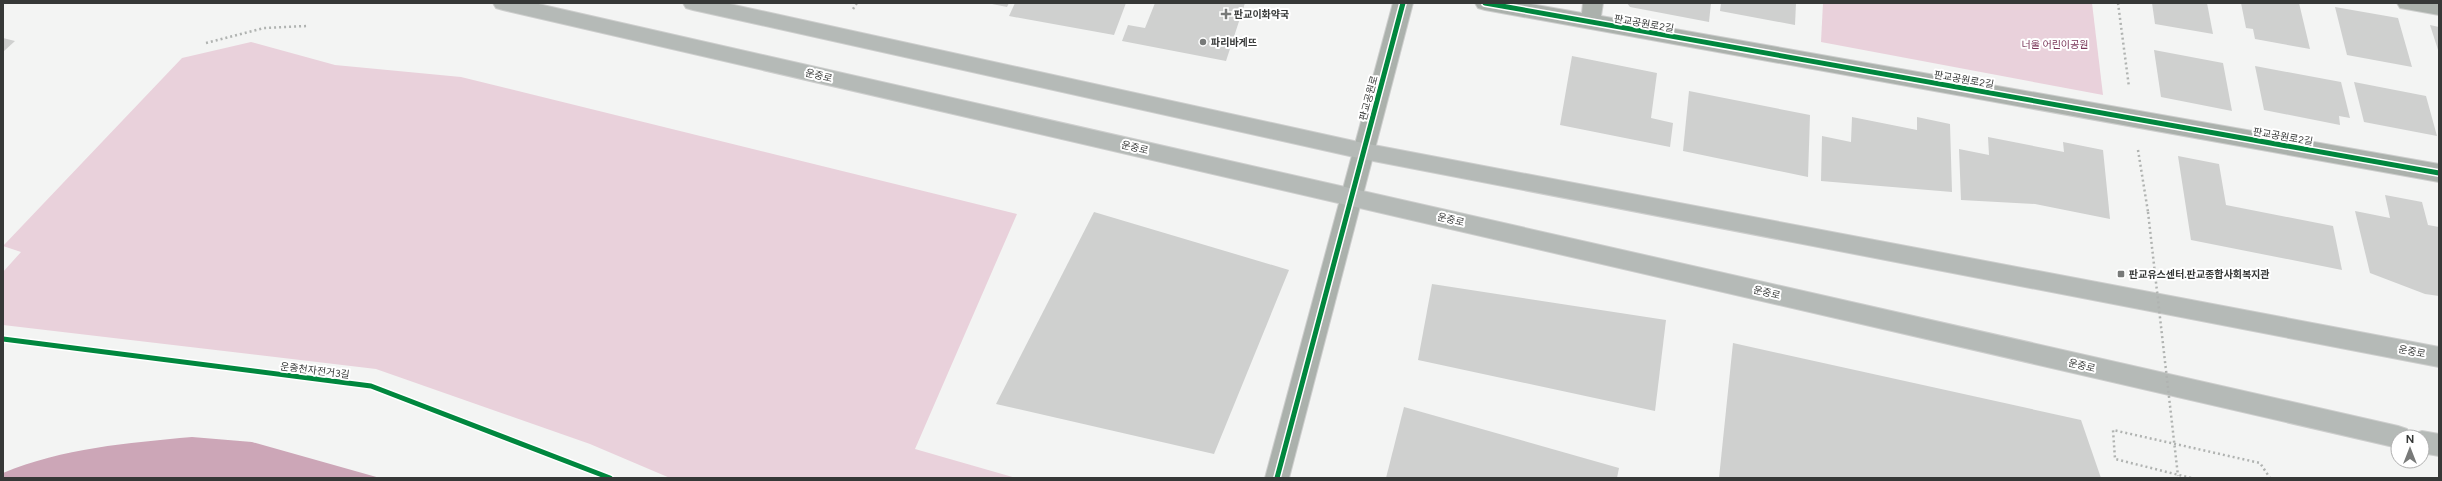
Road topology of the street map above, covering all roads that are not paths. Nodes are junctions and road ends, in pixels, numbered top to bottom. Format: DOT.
graph roads {
  1 [pos="504,3"];
  2 [pos="693,3"];
  3 [pos="1403,3"];
  4 [pos="1485,3"];
  5 [pos="1593,3"];
  6 [pos="2407,3"];
  7 [pos="2439,8"];
  8 [pos="1590,22"];
  9 [pos="1363,151"];
  10 [pos="2439,173"];
  11 [pos="1351,197"];
  12 [pos="2439,357"];
  13 [pos="2390,436"];
  14 [pos="1277,478"];
  1 -- 11 [label="main road, 운중로"];
  2 -- 9 [label="main road, 운중로"];
  3 -- 9 [label="street, 판교공원로"];
  4 -- 8 [label="street, 판교공원로2길"];
  5 -- 8 [label="street"];
  6 -- 7 [label="street"];
  8 -- 10 [label="street, 판교공원로2길"];
  9 -- 11 [label="street, 판교공원로"];
  9 -- 12 [label="main road, 운중로"];
  11 -- 13 [label="main road, 운중로"];
  11 -- 14 [label="street, 판교공원로"];
}
